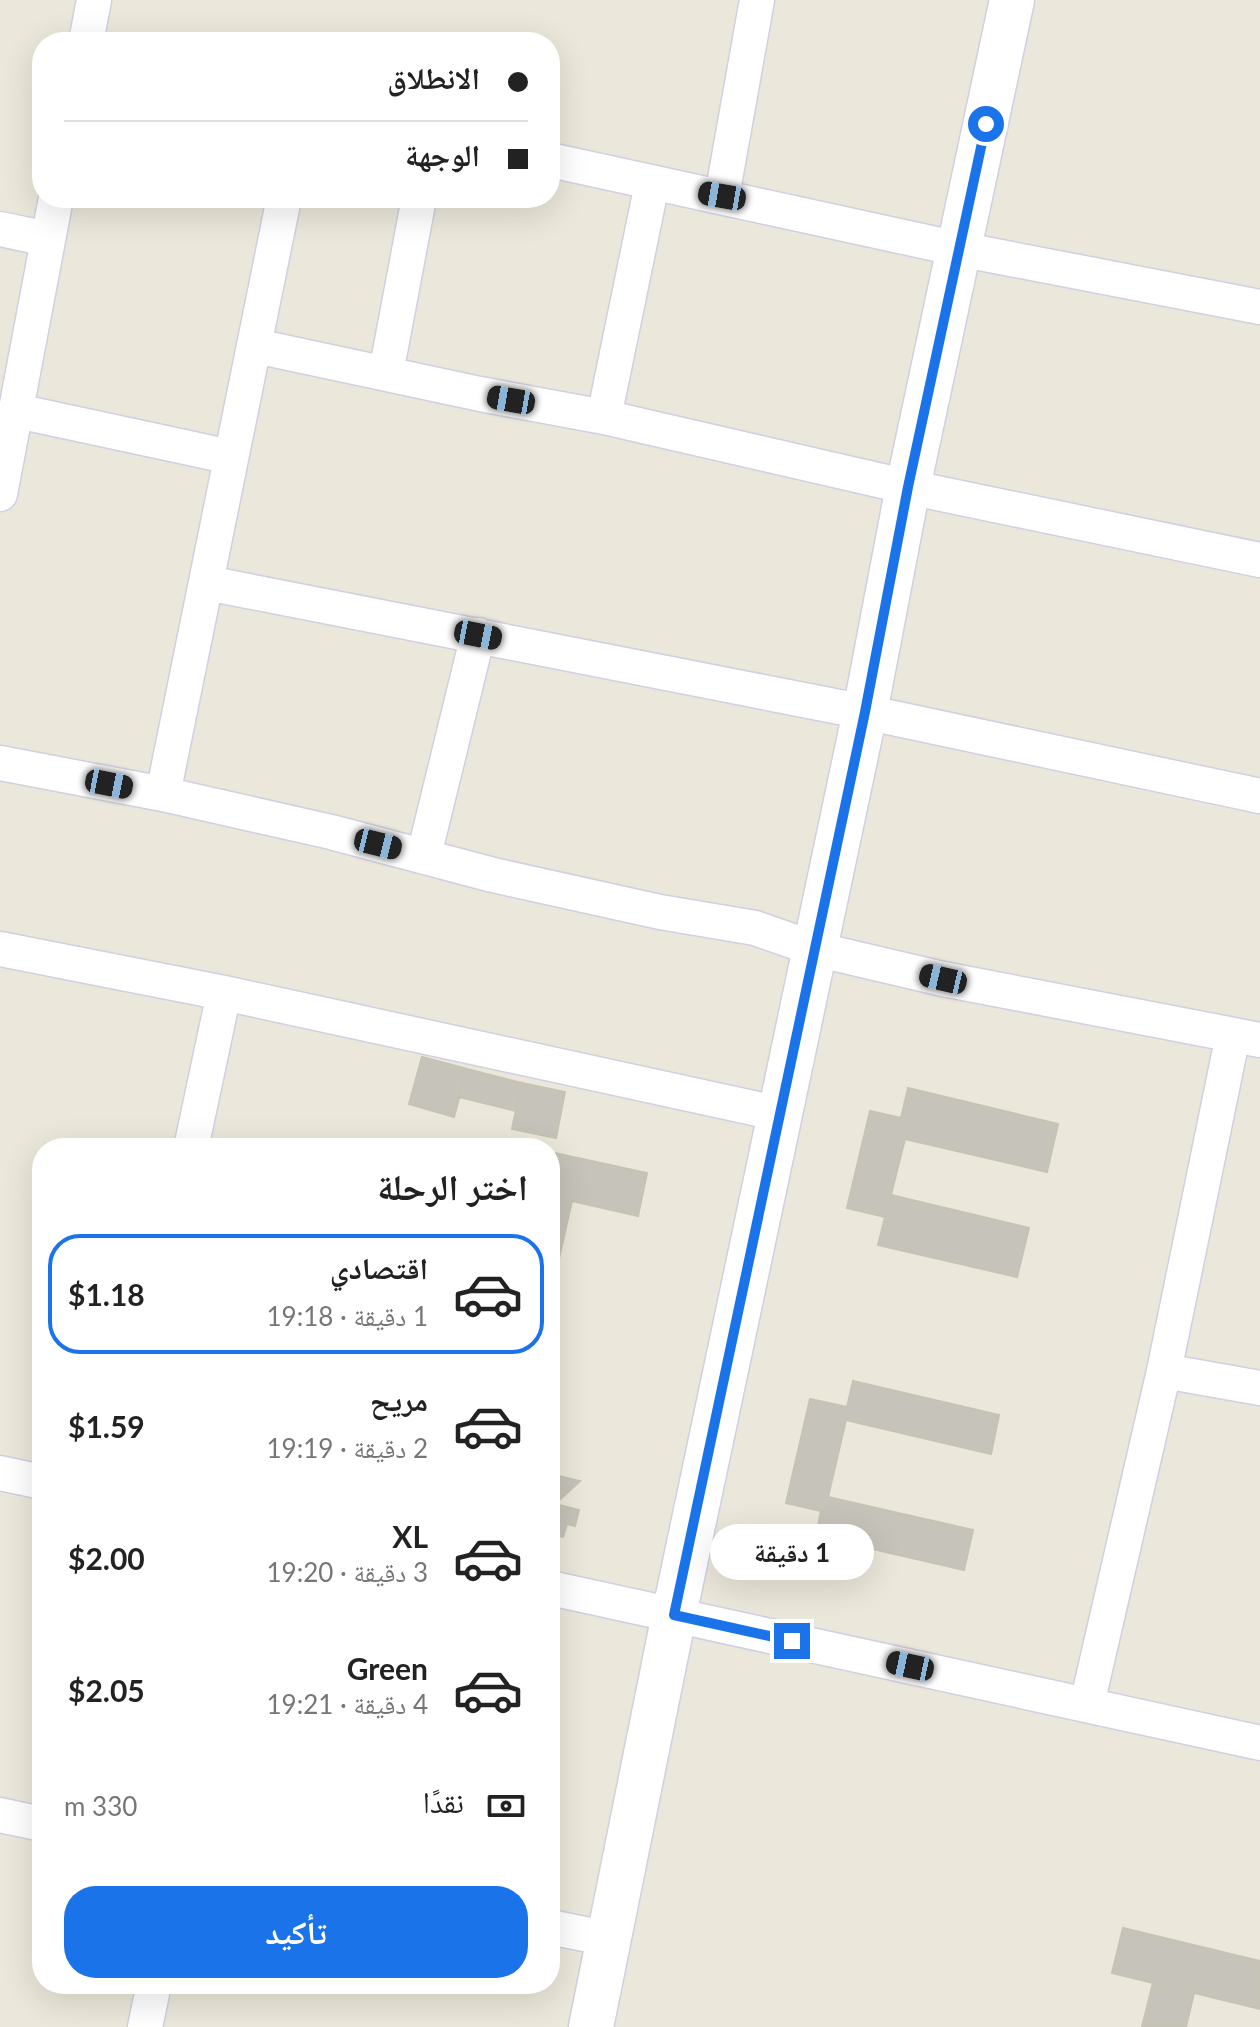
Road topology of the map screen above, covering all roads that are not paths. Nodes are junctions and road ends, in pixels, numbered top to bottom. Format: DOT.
graph roads {
  1 [pos="94,0"];
  2 [pos="757,0"];
  3 [pos="1012,0"];
  4 [pos="88,32"];
  5 [pos="560,162"];
  6 [pos="652,184"];
  7 [pos="722,196"];
  8 [pos="54,208"];
  9 [pos="282,208"];
  10 [pos="417,208"];
  11 [pos="0,229"];
  12 [pos="48,239"];
  13 [pos="959,249"];
  14 [pos="1260,307"];
  15 [pos="256,346"];
  16 [pos="386,373"];
  17 [pos="17,411"];
  18 [pos="604,417"];
  19 [pos="231,457"];
  20 [pos="908,487"];
  21 [pos="1,488"];
  22 [pos="1260,560"];
  23 [pos="207,583"];
  24 [pos="478,635"];
  25 [pos="865,712"];
  26 [pos="0,763"];
  27 [pos="163,794"];
  28 [pos="1260,796"];
  29 [pos="424,855"];
  30 [pos="0,949"];
  31 [pos="815,949"];
  32 [pos="224,993"];
  33 [pos="1247,1038"];
  34 [pos="781,1114"];
  35 [pos="193,1138"];
  36 [pos="1164,1371"];
  37 [pos="1260,1388"];
  38 [pos="0,1473"];
  39 [pos="32,1480"];
  40 [pos="560,1590"];
  41 [pos="674,1615"];
  42 [pos="1087,1704"];
  43 [pos="1260,1743"];
  44 [pos="0,1815"];
  45 [pos="32,1822"];
  46 [pos="560,1929"];
  47 [pos="609,1939"];
  48 [pos="152,1994"];
  49 [pos="145,2027"];
  50 [pos="591,2027"];
  1 -- 4 [label="street"];
  2 -- 7 [label="street"];
  3 -- 13 [label="street"];
  5 -- 6 [label="street"];
  6 -- 7 [label="street"];
  6 -- 18 [label="street"];
  7 -- 13 [label="street"];
  8 -- 12 [label="street"];
  9 -- 15 [label="street"];
  10 -- 16 [label="street"];
  11 -- 12 [label="street"];
  12 -- 17 [label="street"];
  13 -- 14 [label="street"];
  13 -- 20 [label="street"];
  15 -- 16 [label="street"];
  15 -- 19 [label="street"];
  16 -- 18 [label="street"];
  17 -- 19 [label="street"];
  17 -- 21 [label="street"];
  18 -- 20 [label="street"];
  19 -- 23 [label="street"];
  20 -- 22 [label="street"];
  20 -- 25 [label="street"];
  23 -- 24 [label="street"];
  23 -- 27 [label="street"];
  24 -- 25 [label="street"];
  24 -- 29 [label="street"];
  25 -- 28 [label="street"];
  25 -- 31 [label="street"];
  26 -- 27 [label="street"];
  27 -- 29 [label="street"];
  29 -- 31 [label="street"];
  30 -- 32 [label="street"];
  31 -- 33 [label="street"];
  31 -- 34 [label="street"];
  32 -- 34 [label="street"];
  32 -- 35 [label="street"];
  33 -- 36 [label="street"];
  34 -- 41 [label="street"];
  36 -- 37 [label="street"];
  36 -- 42 [label="street"];
  38 -- 39 [label="street"];
  40 -- 41 [label="street"];
  41 -- 42 [label="street"];
  41 -- 47 [label="street"];
  42 -- 43 [label="street"];
  44 -- 45 [label="street"];
  46 -- 47 [label="street"];
  47 -- 50 [label="street"];
  48 -- 49 [label="street"];
}
